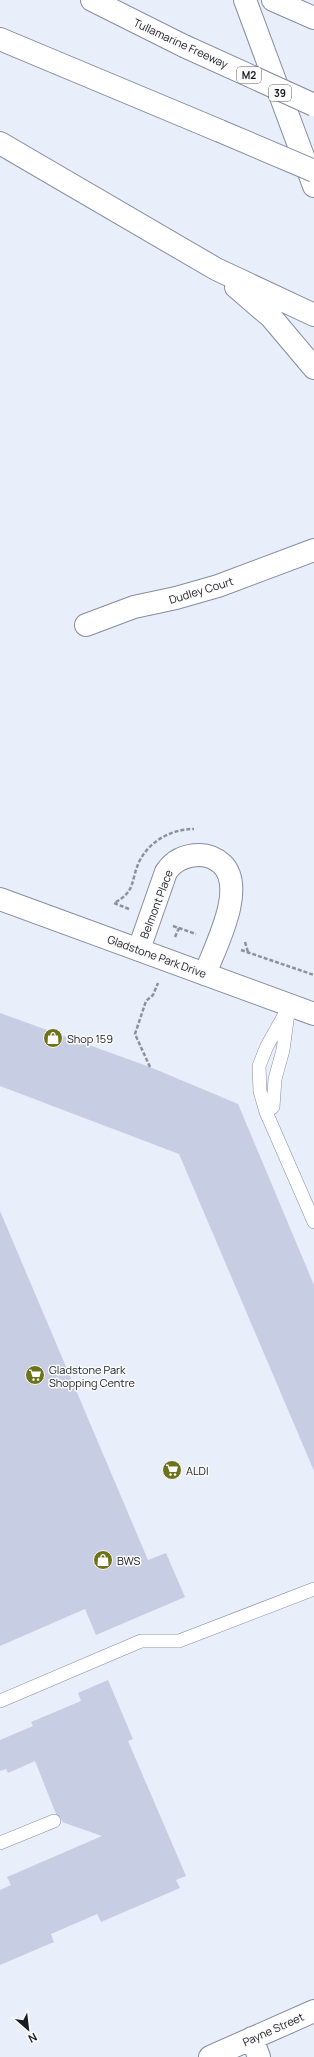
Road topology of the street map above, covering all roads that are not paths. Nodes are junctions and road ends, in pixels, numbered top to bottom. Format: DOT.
graph roads {
  1 [pos="92,0"];
  2 [pos="246,0"];
  3 [pos="273,0"];
  4 [pos="314,18"];
  5 [pos="0,39"];
  6 [pos="314,105"];
  7 [pos="0,143"];
  8 [pos="314,171"];
  9 [pos="314,186"];
  10 [pos="216,269"];
  11 [pos="314,315"];
  12 [pos="314,368"];
  13 [pos="314,550"];
  14 [pos="86,625"];
  15 [pos="0,899"];
  16 [pos="139,950"];
  17 [pos="205,974"];
  18 [pos="290,1005"];
  19 [pos="314,1014"];
  20 [pos="266,1112"];
  21 [pos="314,1222"];
  22 [pos="314,1589"];
  23 [pos="0,1701"];
  24 [pos="54,1821"];
  25 [pos="0,1843"];
  26 [pos="314,2011"];
  27 [pos="256,2048"];
  28 [pos="210,2057"];
  1 -- 6 [label="main road, Tullamarine Freeway / M2, bridge"];
  2 -- 9 [label="main road, 39"];
  3 -- 4 [label="main road"];
  5 -- 8 [label="main road, bridge"];
  7 -- 10 [label="main road"];
  10 -- 11 [label="main road"];
  10 -- 12 [label="main road"];
  13 -- 14 [label="main road, Dudley Court"];
  15 -- 16 [label="main road, Gladstone Park Drive"];
  16 -- 17 [label="main road, Gladstone Park Drive"];
  16 -- 17 [label="main road, Belmont Place"];
  17 -- 18 [label="main road, Gladstone Park Drive"];
  18 -- 19 [label="main road, Gladstone Park Drive"];
  18 -- 20 [label="lane"];
  18 -- 20 [label="lane"];
  20 -- 21 [label="lane"];
  22 -- 23 [label="lane"];
  24 -- 25 [label="lane"];
  26 -- 27 [label="main road, Payne Street"];
  27 -- 28 [label="main road, Payne Street"];
}
